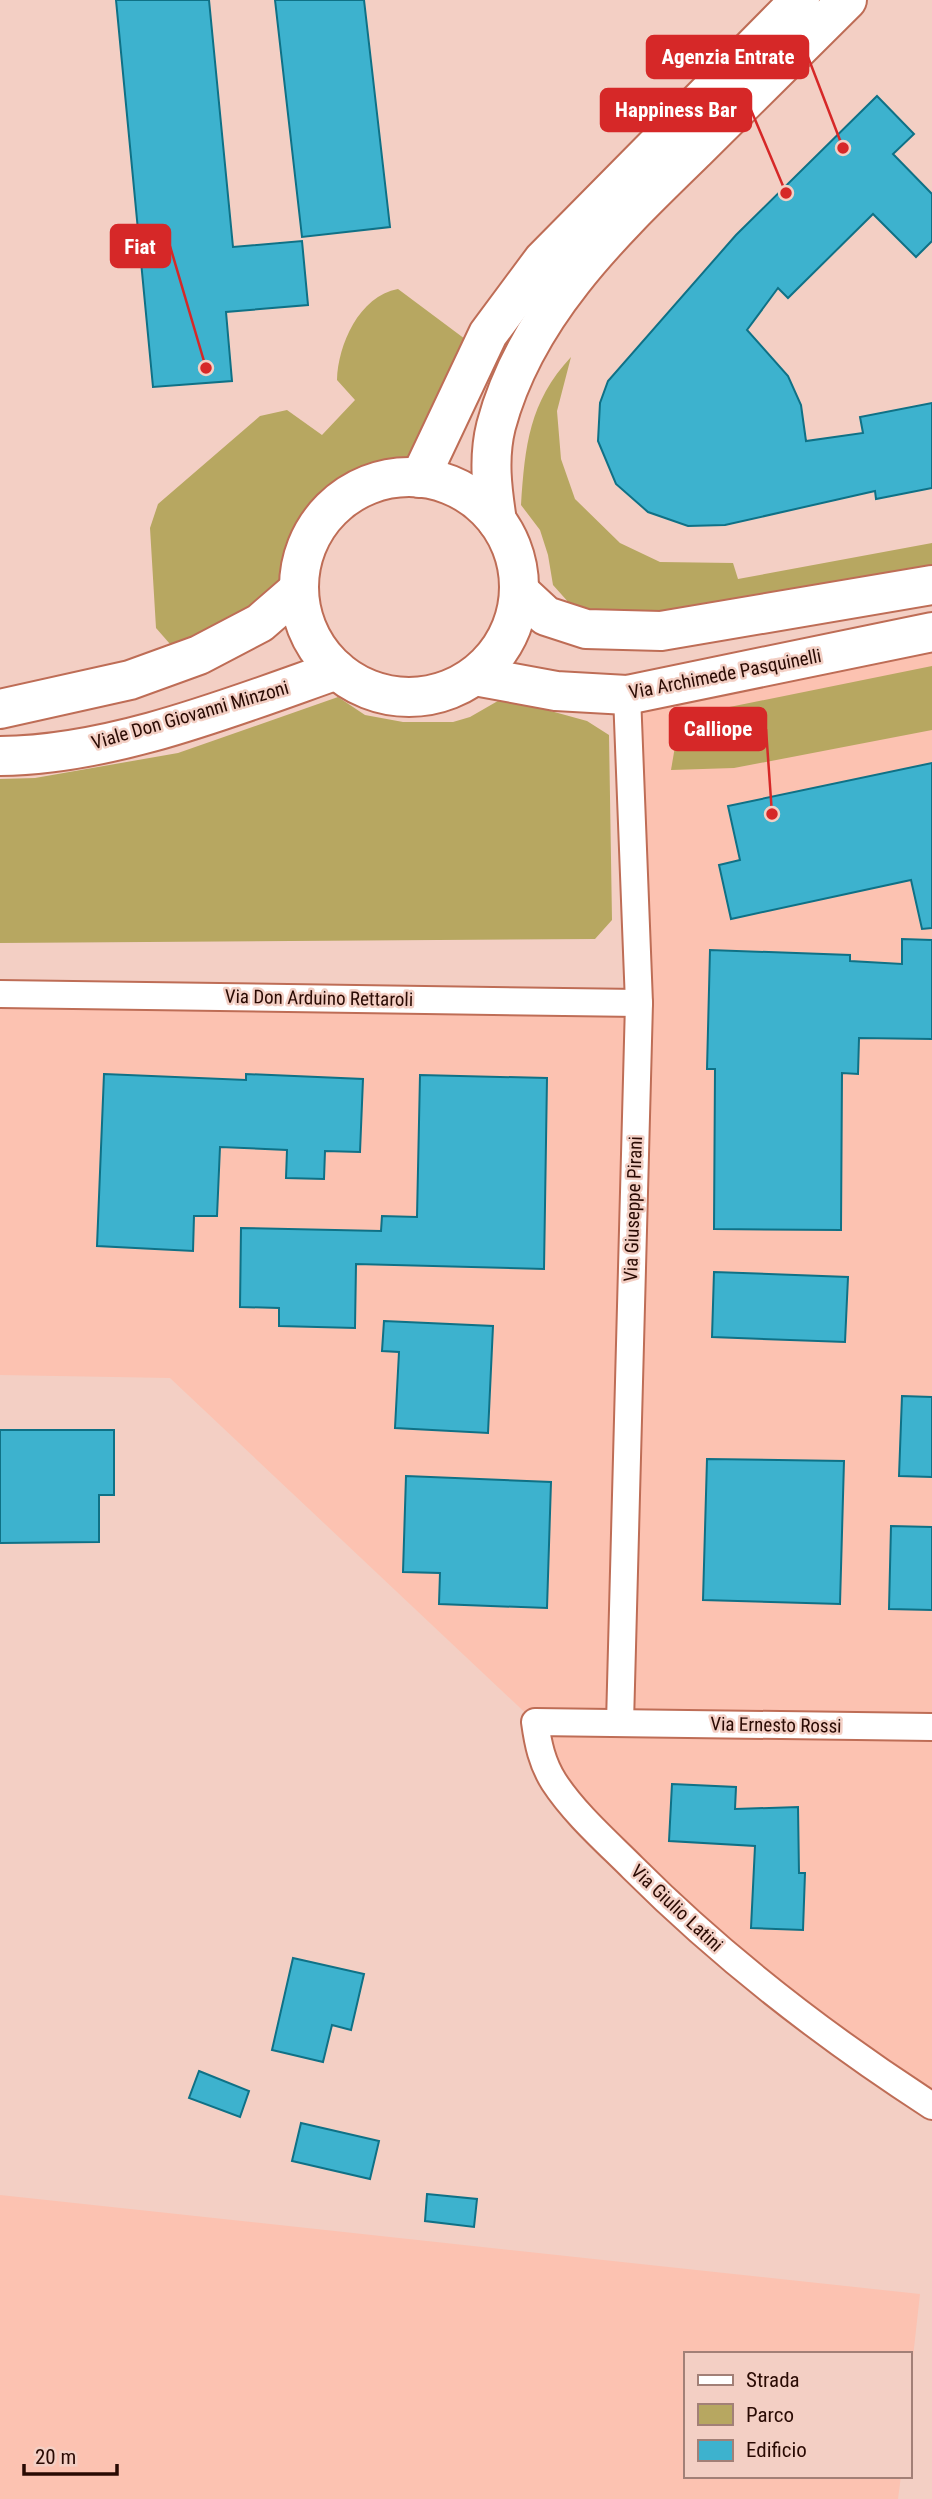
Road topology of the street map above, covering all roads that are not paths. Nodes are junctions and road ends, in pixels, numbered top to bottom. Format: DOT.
graph roads {
  1 [pos="800,0"];
  2 [pos="847,0"];
  3 [pos="420,478"];
  4 [pos="497,521"];
  5 [pos="932,585"];
  6 [pos="298,590"];
  7 [pos="519,591"];
  8 [pos="932,632"];
  9 [pos="337,670"];
  10 [pos="475,676"];
  11 [pos="627,695"];
  12 [pos="0,709"];
  13 [pos="0,756"];
  14 [pos="0,994"];
  15 [pos="639,1003"];
  16 [pos="620,1723"];
  17 [pos="932,1727"];
  18 [pos="932,2106"];
  1 -- 3 [label="main road"];
  2 -- 4 [label="main road"];
  3 -- 4 [label="main road"];
  3 -- 6 [label="main road"];
  4 -- 7 [label="main road"];
  5 -- 7 [label="main road"];
  6 -- 9 [label="main road"];
  6 -- 12 [label="main road"];
  7 -- 10 [label="main road"];
  8 -- 11 [label="main road, Via Archimede Pasquinelli"];
  9 -- 10 [label="main road"];
  9 -- 13 [label="main road, Viale Don Giovanni Minzoni"];
  10 -- 11 [label="main road, Via Archimede Pasquinelli"];
  11 -- 15 [label="street, Via Giuseppe Pirani"];
  14 -- 15 [label="street, Via Don Arduino Rettaroli"];
  15 -- 16 [label="street, Via Giuseppe Pirani"];
  16 -- 17 [label="street, Via Ernesto Rossi"];
  16 -- 18 [label="street, Via Giulio Latini"];
}
